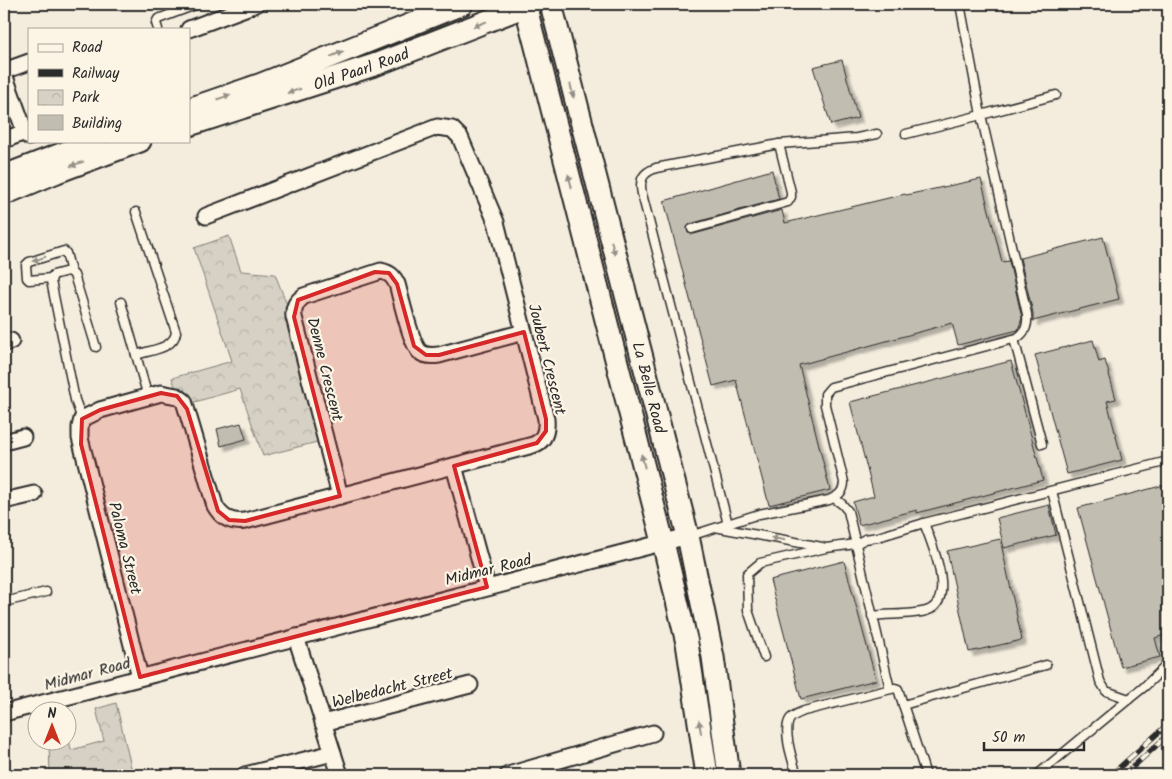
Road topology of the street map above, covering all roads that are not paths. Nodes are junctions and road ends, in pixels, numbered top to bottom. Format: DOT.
graph roads {
  1 [pos="198,4"];
  2 [pos="256,4"];
  3 [pos="462,4"];
  4 [pos="527,4"];
  5 [pos="551,4"];
  6 [pos="960,4"];
  7 [pos="230,8"];
  8 [pos="158,28"];
  9 [pos="190,28"];
  10 [pos="28,62"];
  11 [pos="4,73"];
  12 [pos="1056,95"];
  13 [pos="190,109"];
  14 [pos="982,115"];
  15 [pos="190,125"];
  16 [pos="27,134"];
  17 [pos="877,134"];
  18 [pos="906,134"];
  19 [pos="4,140"];
  20 [pos="92,142"];
  21 [pos="137,142"];
  22 [pos="779,144"];
  23 [pos="4,176"];
  24 [pos="4,194"];
  25 [pos="136,212"];
  26 [pos="206,216"];
  27 [pos="692,229"];
  28 [pos="71,272"];
  29 [pos="51,278"];
  30 [pos="121,302"];
  31 [pos="524,332"];
  32 [pos="1014,339"];
  33 [pos="96,347"];
  34 [pos="136,355"];
  35 [pos="148,396"];
  36 [pos="81,423"];
  37 [pos="660,429"];
  38 [pos="23,437"];
  39 [pos="4,442"];
  40 [pos="1042,444"];
  41 [pos="1168,461"];
  42 [pos="454,466"];
  43 [pos="1052,491"];
  44 [pos="34,494"];
  45 [pos="340,496"];
  46 [pos="834,498"];
  47 [pos="4,501"];
  48 [pos="924,523"];
  49 [pos="728,524"];
  50 [pos="717,528"];
  51 [pos="688,536"];
  52 [pos="663,542"];
  53 [pos="856,544"];
  54 [pos="826,548"];
  55 [pos="487,587"];
  56 [pos="46,592"];
  57 [pos="4,602"];
  58 [pos="872,616"];
  59 [pos="296,637"];
  60 [pos="688,643"];
  61 [pos="764,657"];
  62 [pos="1168,664"];
  63 [pos="1046,665"];
  64 [pos="140,677"];
  65 [pos="470,685"];
  66 [pos="890,689"];
  67 [pos="1129,699"];
  68 [pos="903,704"];
  69 [pos="4,713"];
  70 [pos="323,722"];
  71 [pos="653,733"];
  72 [pos="333,753"];
  73 [pos="245,775"];
  74 [pos="340,775"];
  75 [pos="508,775"];
  76 [pos="707,775"];
  77 [pos="729,775"];
  78 [pos="797,775"];
  79 [pos="926,775"];
  80 [pos="1037,775"];
  1 -- 8 [label="lane"];
  2 -- 7 [label="street"];
  13 -- 3 [label="main road, Old Paarl Road, one-way"];
  4 -- 15 [label="main road, Old Paarl Road, one-way"];
  52 -- 4 [label="main road, La Belle Road, one-way"];
  5 -- 37 [label="main road, La Belle Road, one-way"];
  6 -- 14 [label="lane"];
  7 -- 9 [label="street"];
  10 -- 11 [label="street"];
  11 -- 16 [label="street"];
  12 -- 14 [label="lane"];
  14 -- 18 [label="lane"];
  14 -- 32 [label="lane"];
  16 -- 19 [label="street"];
  17 -- 22 [label="lane"];
  20 -- 23 [label="main road"];
  21 -- 24 [label="main road, one-way"];
  22 -- 27 [label="lane"];
  22 -- 49 [label="lane"];
  25 -- 34 [label="lane"];
  26 -- 31 [label="street, Joubert Crescent"];
  28 -- 29 [label="lane"];
  28 -- 29 [label="lane, one-way"];
  28 -- 33 [label="lane"];
  29 -- 36 [label="lane"];
  30 -- 34 [label="lane"];
  31 -- 42 [label="street, Joubert Crescent"];
  31 -- 45 [label="street, Denne Crescent"];
  32 -- 40 [label="lane"];
  32 -- 46 [label="lane"];
  34 -- 35 [label="lane"];
  35 -- 36 [label="street"];
  35 -- 45 [label="street, Joubert Crescent"];
  36 -- 64 [label="street, Paloma Street"];
  37 -- 51 [label="main road, La Belle Road"];
  37 -- 52 [label="main road"];
  38 -- 39 [label="street"];
  41 -- 43 [label="lane"];
  42 -- 45 [label="street, Joubert Crescent"];
  42 -- 55 [label="street"];
  43 -- 48 [label="lane"];
  43 -- 67 [label="lane"];
  44 -- 47 [label="street"];
  46 -- 49 [label="lane"];
  46 -- 53 [label="lane"];
  48 -- 53 [label="lane"];
  48 -- 58 [label="lane"];
  49 -- 50 [label="lane"];
  50 -- 51 [label="lane"];
  54 -- 50 [label="lane, one-way"];
  51 -- 52 [label="street, Midmar Road"];
  51 -- 60 [label="main road"];
  51 -- 77 [label="main road, La Belle Road"];
  52 -- 55 [label="street, Midmar Road"];
  52 -- 60 [label="main road, La Belle Road"];
  53 -- 54 [label="lane"];
  53 -- 58 [label="lane"];
  54 -- 61 [label="lane"];
  55 -- 59 [label="street, Midmar Road"];
  56 -- 57 [label="lane"];
  58 -- 66 [label="lane"];
  59 -- 64 [label="street, Midmar Road"];
  59 -- 70 [label="street"];
  76 -- 60 [label="main road, La Belle Road, one-way"];
  62 -- 67 [label="lane"];
  63 -- 68 [label="lane"];
  64 -- 69 [label="street, Midmar Road"];
  65 -- 70 [label="street, Welbedacht Street"];
  66 -- 68 [label="lane"];
  66 -- 78 [label="lane"];
  67 -- 80 [label="lane"];
  68 -- 79 [label="lane"];
  70 -- 72 [label="street"];
  71 -- 75 [label="street"];
  72 -- 73 [label="street"];
  72 -- 74 [label="street"];
}
